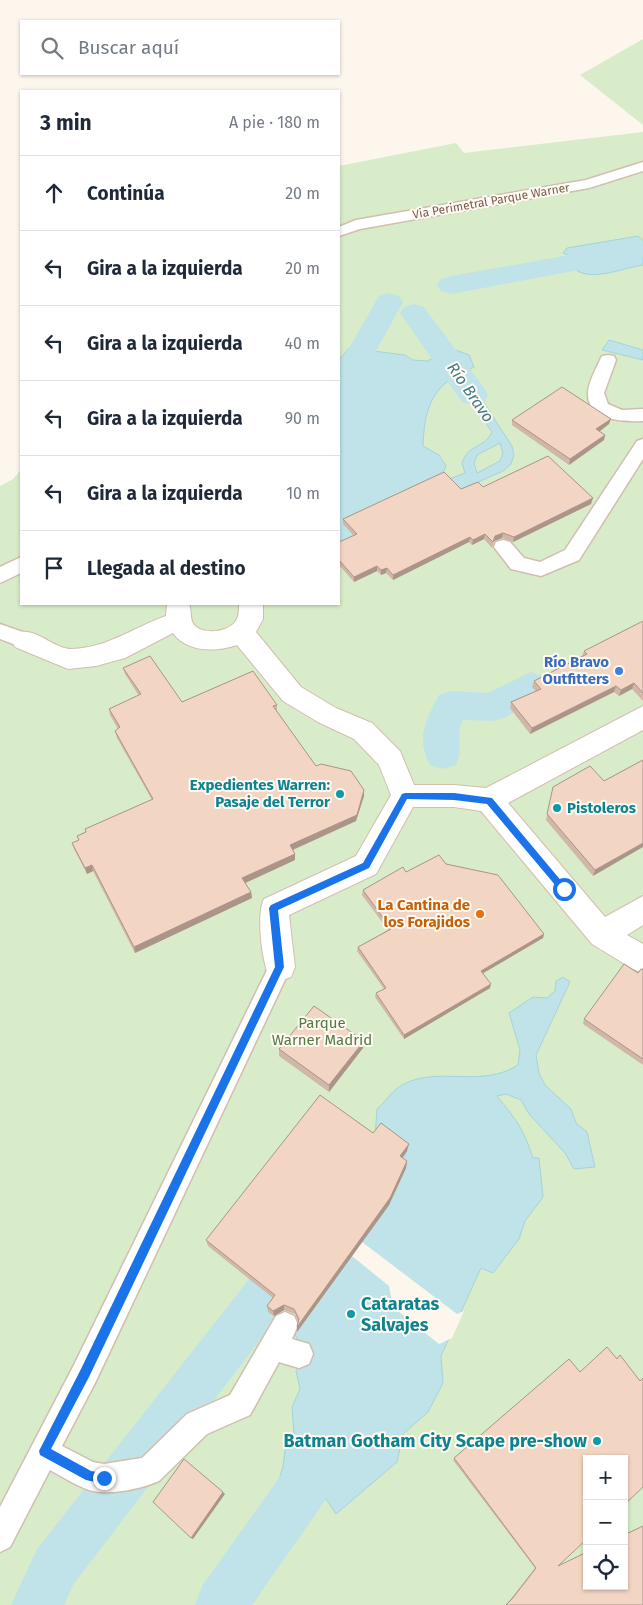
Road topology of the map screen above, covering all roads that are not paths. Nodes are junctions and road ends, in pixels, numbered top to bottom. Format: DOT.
graph roads {
  1 [pos="643,166"];
  2 [pos="340,232"];
  3 [pos="608,360"];
  4 [pos="643,416"];
  5 [pos="643,445"];
  6 [pos="503,547"];
  7 [pos="20,565"];
  8 [pos="0,576"];
  9 [pos="251,605"];
  10 [pos="178,613"];
  11 [pos="0,631"];
  12 [pos="241,632"];
  13 [pos="24,640"];
  14 [pos="643,717"];
  15 [pos="405,796"];
  16 [pos="489,800"];
  17 [pos="643,908"];
  18 [pos="602,935"];
  19 [pos="643,960"];
  20 [pos="280,967"];
  21 [pos="299,1354"];
  22 [pos="44,1451"];
  23 [pos="0,1537"];
  1 -- 2 [label="lane, Via Perimetral Parque Warner"];
  3 -- 4 [label="lane"];
  5 -- 6 [label="lane"];
  7 -- 8 [label="lane"];
  9 -- 12 [label="street"];
  10 -- 12 [label="street"];
  10 -- 13 [label="street"];
  11 -- 13 [label="lane"];
  12 -- 15 [label="street"];
  14 -- 16 [label="street"];
  15 -- 16 [label="street"];
  15 -- 20 [label="street"];
  16 -- 18 [label="street"];
  17 -- 18 [label="street"];
  18 -- 19 [label="street"];
  20 -- 22 [label="lane"];
  21 -- 22 [label="lane"];
  22 -- 23 [label="lane"];
}
